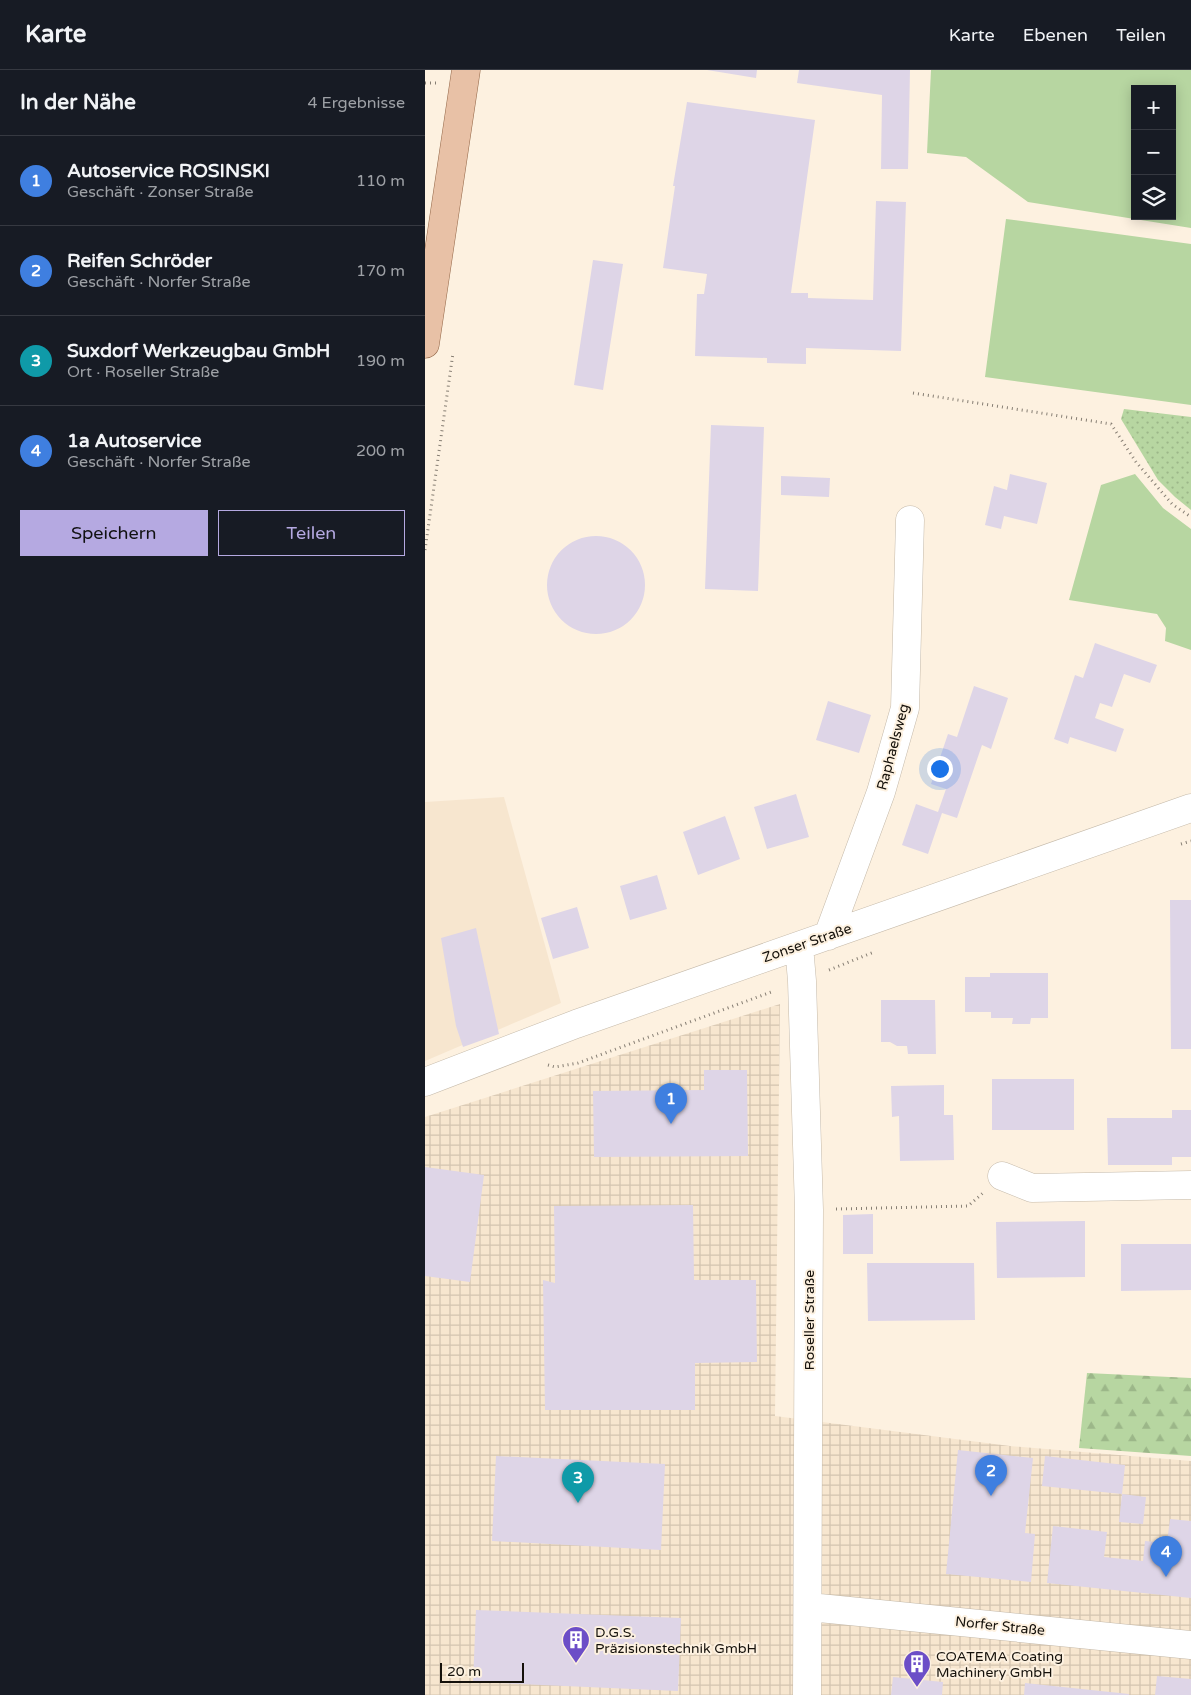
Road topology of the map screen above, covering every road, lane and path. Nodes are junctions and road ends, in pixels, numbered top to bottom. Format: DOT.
graph roads {
  1 [pos="466,70"];
  2 [pos="425,344"];
  3 [pos="913,393"];
  4 [pos="1191,517"];
  5 [pos="910,520"];
  6 [pos="1191,808"];
  7 [pos="828,936"];
  8 [pos="799,946"];
  9 [pos="802,981"];
  10 [pos="545,1064"];
  11 [pos="425,1082"];
  12 [pos="1002,1176"];
  13 [pos="1191,1185"];
  14 [pos="809,1210"];
  15 [pos="809,1607"];
  16 [pos="1191,1645"];
  17 [pos="807,1695"];
  1 -- 2 [label="main road"];
  3 -- 4 [label="path"];
  5 -- 7 [label="street, Raphaelsweg"];
  6 -- 7 [label="street, Zonser Straße"];
  7 -- 8 [label="street, Zonser Straße"];
  8 -- 9 [label="street, Roseller Straße"];
  8 -- 11 [label="street, Zonser Straße"];
  9 -- 10 [label="path"];
  9 -- 14 [label="street, Roseller Straße"];
  12 -- 13 [label="street"];
  12 -- 14 [label="path"];
  14 -- 15 [label="street, Roseller Straße"];
  15 -- 16 [label="street, Norfer Straße"];
  15 -- 17 [label="street, Roseller Straße"];
}
